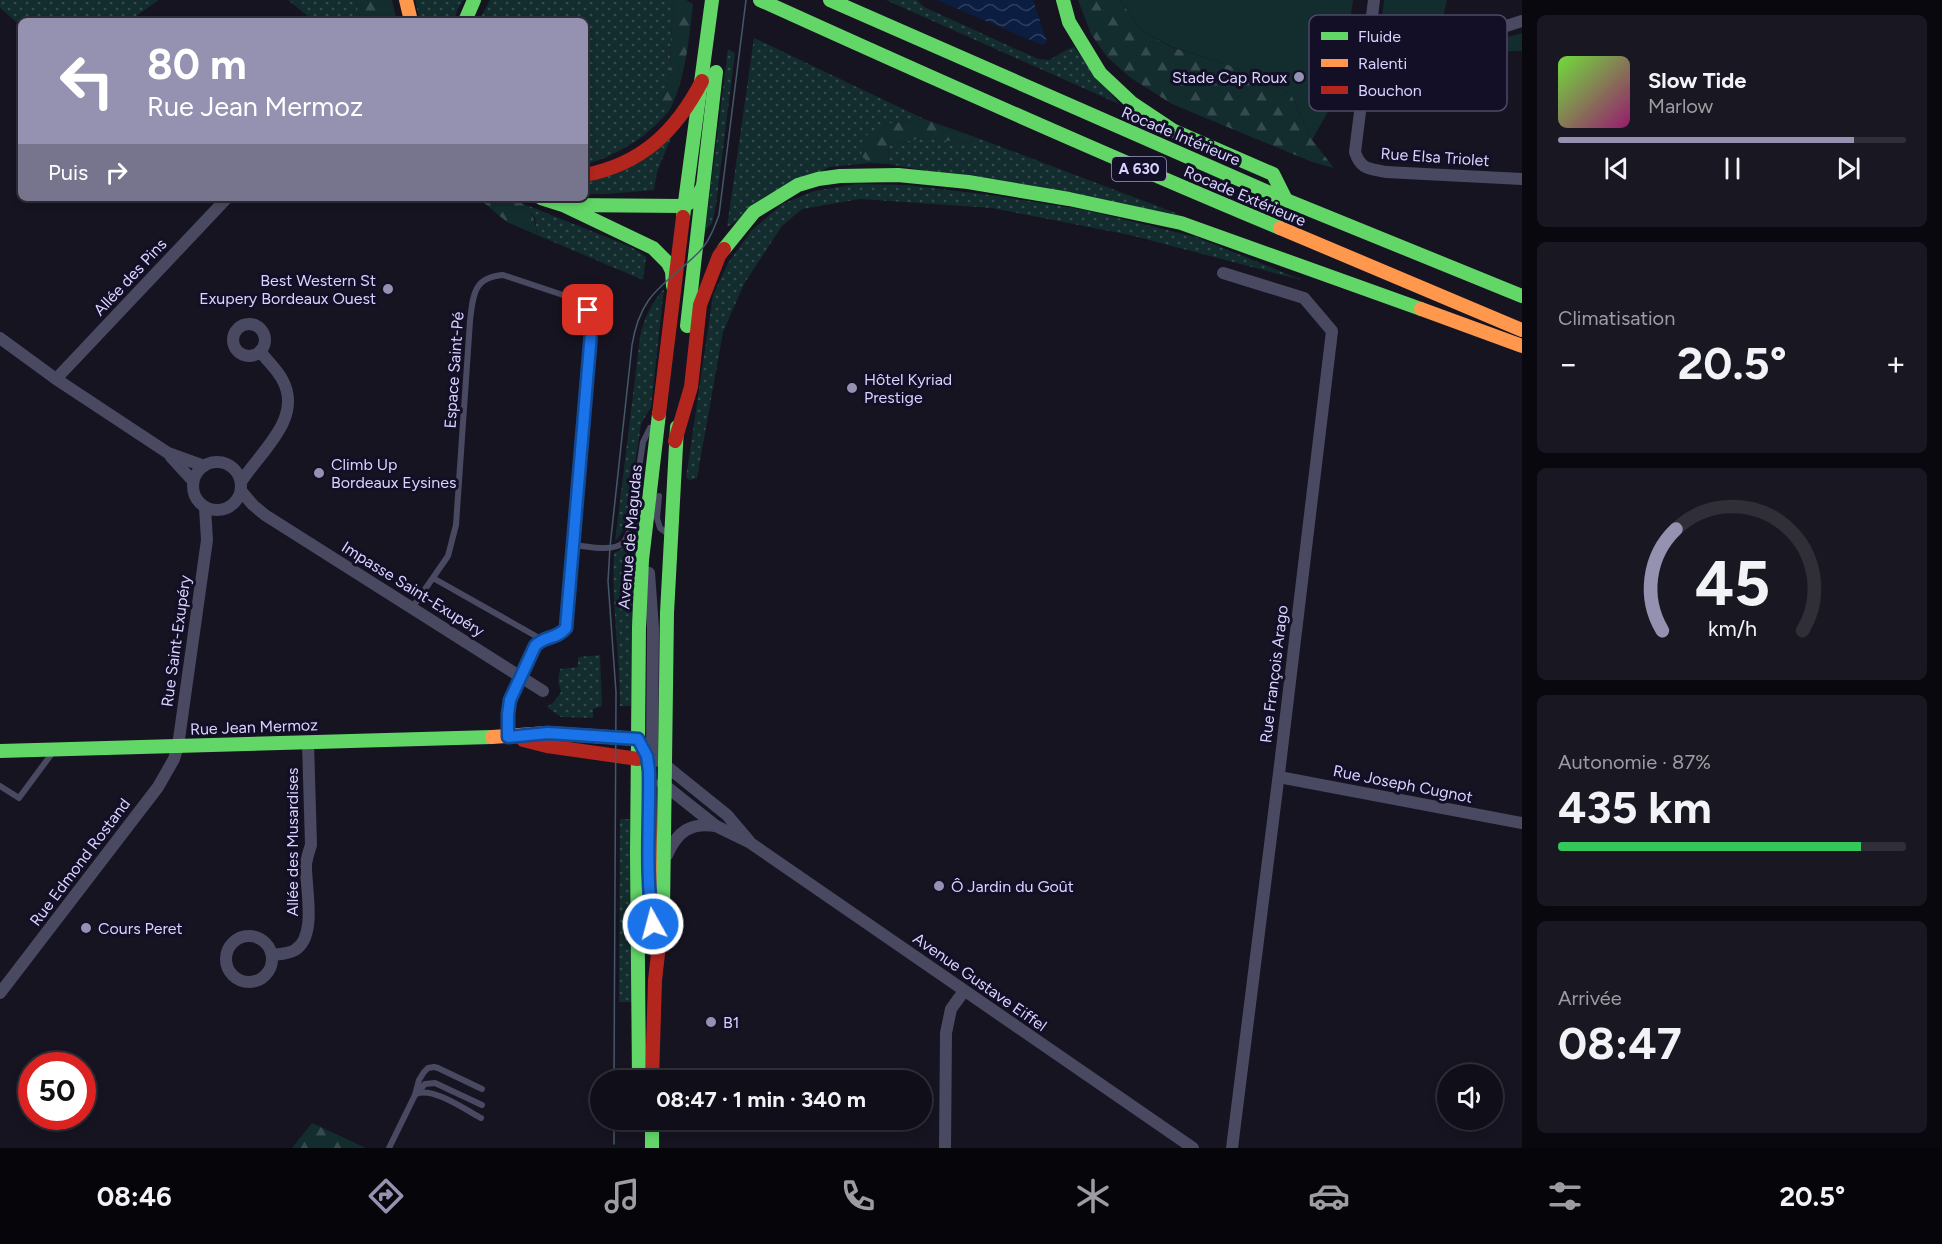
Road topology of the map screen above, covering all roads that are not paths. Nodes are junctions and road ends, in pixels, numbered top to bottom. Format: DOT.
graph roads {
  1 [pos="406,0"];
  2 [pos="474,0"];
  3 [pos="712,0"];
  4 [pos="725,0"];
  5 [pos="748,0"];
  6 [pos="760,0"];
  7 [pos="830,0"];
  8 [pos="1063,0"];
  9 [pos="1374,0"];
  10 [pos="788,14"];
  11 [pos="1373,15"];
  12 [pos="410,18"];
  13 [pos="466,18"];
  14 [pos="1522,21"];
  15 [pos="1507,25"];
  16 [pos="715,47"];
  17 [pos="702,81"];
  18 [pos="1360,111"];
  19 [pos="588,174"];
  20 [pos="1522,179"];
  21 [pos="703,186"];
  22 [pos="1286,200"];
  23 [pos="224,201"];
  24 [pos="551,201"];
  25 [pos="563,205"];
  26 [pos="684,206"];
  27 [pos="1223,273"];
  28 [pos="673,286"];
  29 [pos="1522,296"];
  30 [pos="1522,330"];
  31 [pos="0,338"];
  32 [pos="1522,346"];
  33 [pos="260,351"];
  34 [pos="56,379"];
  35 [pos="658,418"];
  36 [pos="675,441"];
  37 [pos="168,453"];
  38 [pos="259,457"];
  39 [pos="204,466"];
  40 [pos="230,466"];
  41 [pos="660,475"];
  42 [pos="193,481"];
  43 [pos="659,485"];
  44 [pos="241,487"];
  45 [pos="230,506"];
  46 [pos="205,508"];
  47 [pos="265,515"];
  48 [pos="670,533"];
  49 [pos="207,540"];
  50 [pos="573,545"];
  51 [pos="643,545"];
  52 [pos="434,578"];
  53 [pos="412,609"];
  54 [pos="541,639"];
  55 [pos="520,677"];
  56 [pos="543,691"];
  57 [pos="508,737"];
  58 [pos="638,739"];
  59 [pos="308,742"];
  60 [pos="178,746"];
  61 [pos="55,749"];
  62 [pos="0,751"];
  63 [pos="651,762"];
  64 [pos="1279,777"];
  65 [pos="0,786"];
  66 [pos="665,786"];
  67 [pos="1522,823"];
  68 [pos="716,826"];
  69 [pos="749,842"];
  70 [pos="665,859"];
  71 [pos="659,944"];
  72 [pos="272,955"];
  73 [pos="964,991"];
  74 [pos="0,993"];
  75 [pos="639,1070"];
  76 [pos="652,1070"];
  77 [pos="482,1089"];
  78 [pos="415,1095"];
  79 [pos="482,1105"];
  80 [pos="482,1118"];
  81 [pos="639,1130"];
  82 [pos="652,1130"];
  83 [pos="389,1148"];
  84 [pos="638,1148"];
  85 [pos="652,1148"];
  86 [pos="945,1148"];
  87 [pos="1193,1148"];
  88 [pos="1232,1148"];
  1 -- 12 [label="main road"];
  2 -- 13 [label="main road"];
  3 -- 16 [label="main road, Avenue de Magudas"];
  4 -- 16 [label="main road, Avenue de Magudas"];
  5 -- 10 [label="main road"];
  6 -- 10 [label="main road, Rocade Extérieure / A 630"];
  7 -- 22 [label="main road, Rocade Intérieure / A 630"];
  8 -- 22 [label="main road"];
  9 -- 11 [label="street"];
  10 -- 30 [label="main road, Rocade Extérieure / A 630"];
  14 -- 15 [label="street"];
  16 -- 17 [label="main road, Avenue de Magudas"];
  16 -- 21 [label="main road, Avenue de Magudas"];
  17 -- 19 [label="main road"];
  17 -- 26 [label="main road, Avenue de Magudas"];
  18 -- 20 [label="street, Rue Elsa Triolet"];
  21 -- 26 [label="main road"];
  21 -- 36 [label="main road, Avenue de Magudas"];
  22 -- 29 [label="main road, Rocade Intérieure / A 630"];
  23 -- 34 [label="street, Allée des Pins"];
  24 -- 25 [label="main road"];
  25 -- 26 [label="main road"];
  25 -- 28 [label="main road"];
  26 -- 28 [label="main road, Avenue de Magudas"];
  27 -- 64 [label="street, Rue François Arago"];
  28 -- 35 [label="main road, Avenue de Magudas"];
  31 -- 34 [label="street"];
  32 -- 36 [label="main road"];
  33 -- 38 [label="street"];
  34 -- 37 [label="street"];
  35 -- 41 [label="lane"];
  35 -- 50 [label="lane"];
  35 -- 51 [label="main road, Avenue de Magudas"];
  36 -- 48 [label="main road, Avenue de Magudas"];
  37 -- 39 [label="street"];
  37 -- 42 [label="street"];
  38 -- 40 [label="street"];
  38 -- 44 [label="street"];
  39 -- 40 [label="street"];
  39 -- 42 [label="street"];
  40 -- 44 [label="street"];
  42 -- 46 [label="street"];
  43 -- 48 [label="lane"];
  44 -- 45 [label="street"];
  44 -- 47 [label="street, Impasse Saint-Exupéry"];
  45 -- 46 [label="street"];
  45 -- 47 [label="street, Impasse Saint-Exupéry"];
  45 -- 49 [label="street, Rue Saint-Exupéry"];
  46 -- 49 [label="street, Rue Saint-Exupéry"];
  47 -- 53 [label="street, Impasse Saint-Exupéry"];
  48 -- 63 [label="main road, Avenue de Magudas"];
  49 -- 60 [label="street, Rue Saint-Exupéry"];
  50 -- 52 [label="lane, Espace Saint-Pé"];
  50 -- 54 [label="lane, Espace Saint-Pé"];
  51 -- 58 [label="main road, Avenue de Magudas"];
  51 -- 63 [label="street"];
  52 -- 53 [label="lane, Espace Saint-Pé"];
  52 -- 54 [label="lane"];
  53 -- 55 [label="street, Impasse Saint-Exupéry"];
  54 -- 55 [label="lane"];
  55 -- 56 [label="street, Impasse Saint-Exupéry"];
  55 -- 57 [label="lane"];
  57 -- 58 [label="main road, Rue Jean Mermoz"];
  57 -- 59 [label="main road, Rue Jean Mermoz"];
  57 -- 63 [label="main road, Rue Jean Mermoz"];
  58 -- 63 [label="main road, Avenue de Magudas"];
  59 -- 60 [label="main road, Rue Jean Mermoz"];
  59 -- 72 [label="street, Allée des Musardises"];
  60 -- 61 [label="main road, Rue Jean Mermoz"];
  60 -- 74 [label="street, Rue Edmond Rostand"];
  61 -- 62 [label="main road, Rue Jean Mermoz"];
  61 -- 65 [label="lane"];
  63 -- 66 [label="main road, Avenue de Magudas"];
  63 -- 69 [label="street, Avenue Gustave Eiffel"];
  63 -- 71 [label="main road"];
  63 -- 75 [label="main road, Avenue de Magudas"];
  64 -- 67 [label="street, Rue Joseph Cugnot"];
  64 -- 88 [label="street, Rue François Arago"];
  66 -- 68 [label="street, Avenue Gustave Eiffel"];
  66 -- 70 [label="main road, Avenue de Magudas"];
  68 -- 69 [label="street, Avenue Gustave Eiffel"];
  68 -- 70 [label="street"];
  69 -- 73 [label="street, Avenue Gustave Eiffel"];
  70 -- 71 [label="main road, Avenue de Magudas"];
  71 -- 76 [label="main road, Avenue de Magudas"];
  73 -- 86 [label="street"];
  73 -- 87 [label="street, Avenue Gustave Eiffel"];
  77 -- 78 [label="lane"];
  78 -- 79 [label="lane"];
  78 -- 80 [label="lane"];
  78 -- 83 [label="lane"];
  81 -- 84 [label="main road"];
  82 -- 85 [label="main road"];
}
